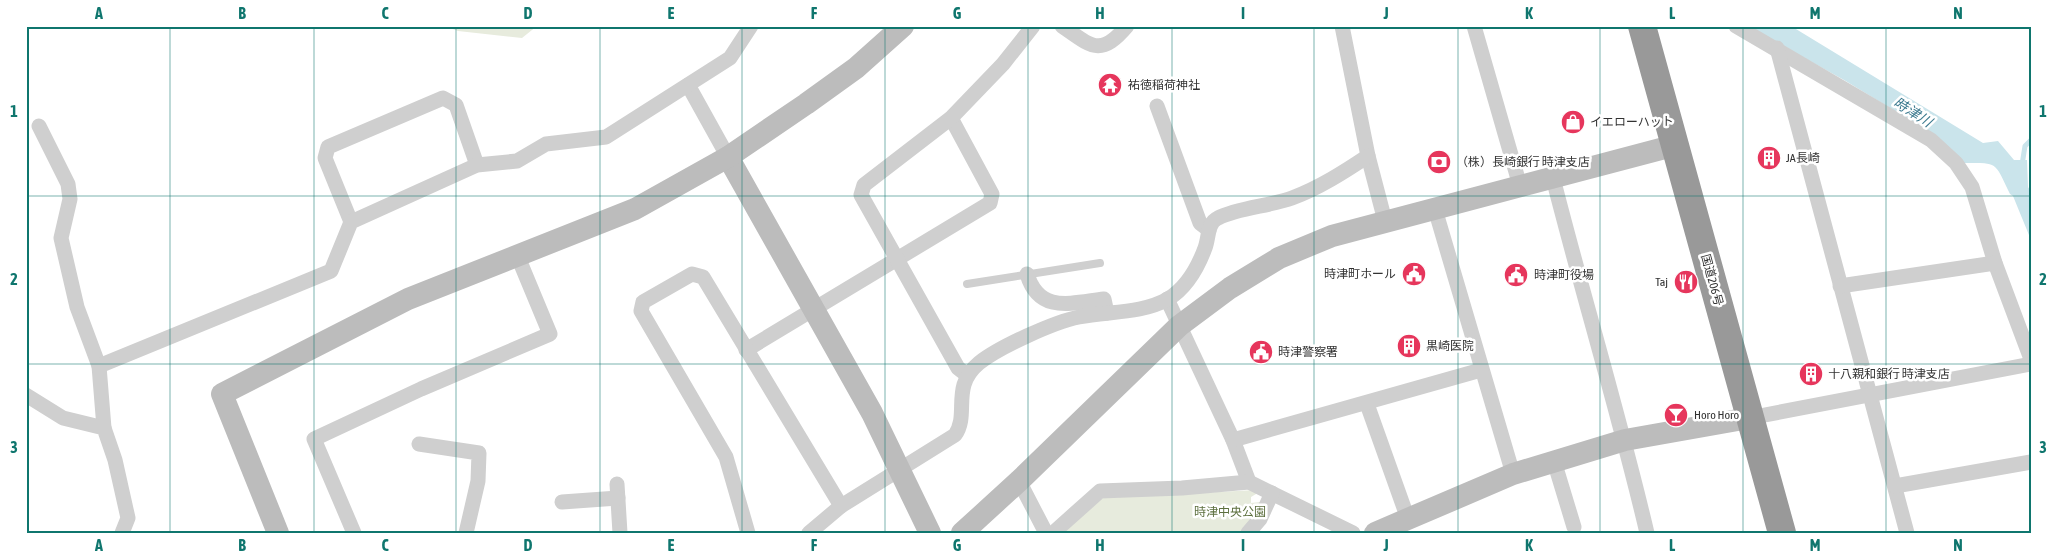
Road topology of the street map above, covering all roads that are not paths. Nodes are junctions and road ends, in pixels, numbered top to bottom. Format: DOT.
graph roads {
  1 [pos="751,26"];
  2 [pos="904,26"];
  3 [pos="1033,26"];
  4 [pos="1062,26"];
  5 [pos="1127,26"];
  6 [pos="1474,26"];
  7 [pos="1642,26"];
  8 [pos="1736,26"];
  9 [pos="1348,29"];
  10 [pos="1777,48"];
  11 [pos="688,85"];
  12 [pos="1158,106"];
  13 [pos="951,118"];
  14 [pos="39,126"];
  15 [pos="1676,145"];
  16 [pos="1368,156"];
  17 [pos="728,157"];
  18 [pos="477,165"];
  19 [pos="1553,178"];
  20 [pos="1520,186"];
  21 [pos="1436,209"];
  22 [pos="1386,221"];
  23 [pos="351,222"];
  24 [pos="1209,230"];
  25 [pos="518,257"];
  26 [pos="896,258"];
  27 [pos="1100,263"];
  28 [pos="1995,263"];
  29 [pos="1027,274"];
  30 [pos="967,284"];
  31 [pos="1840,286"];
  32 [pos="1167,299"];
  33 [pos="813,311"];
  34 [pos="1107,313"];
  35 [pos="1179,326"];
  36 [pos="746,350"];
  37 [pos="2031,359"];
  38 [pos="2031,364"];
  39 [pos="98,366"];
  40 [pos="1481,370"];
  41 [pos="968,375"];
  42 [pos="26,395"];
  43 [pos="1868,395"];
  44 [pos="1366,404"];
  45 [pos="1749,418"];
  46 [pos="104,428"];
  47 [pos="1233,440"];
  48 [pos="1625,440"];
  49 [pos="419,444"];
  50 [pos="1554,461"];
  51 [pos="2031,462"];
  52 [pos="901,471"];
  53 [pos="1513,474"];
  54 [pos="1019,481"];
  55 [pos="1249,482"];
  56 [pos="1895,486"];
  57 [pos="1272,493"];
  58 [pos="562,502"];
  59 [pos="841,506"];
  60 [pos="1408,519"];
  61 [pos="1570,531"];
  62 [pos="122,533"];
  63 [pos="278,533"];
  64 [pos="354,533"];
  65 [pos="466,533"];
  66 [pos="620,533"];
  67 [pos="748,533"];
  68 [pos="809,533"];
  69 [pos="930,533"];
  70 [pos="962,533"];
  71 [pos="1046,533"];
  72 [pos="1052,533"];
  73 [pos="1248,533"];
  74 [pos="1353,533"];
  75 [pos="1375,533"];
  76 [pos="1647,533"];
  77 [pos="1782,533"];
  78 [pos="1907,533"];
  1 -- 11 [label="street"];
  2 -- 17 [label="street"];
  3 -- 13 [label="street"];
  4 -- 5 [label="street"];
  6 -- 20 [label="street"];
  7 -- 15 [label="highway, 国道206号"];
  8 -- 10 [label="street"];
  9 -- 16 [label="street"];
  10 -- 28 [label="street"];
  10 -- 31 [label="street"];
  11 -- 17 [label="street"];
  11 -- 18 [label="street"];
  12 -- 24 [label="street"];
  13 -- 26 [label="street"];
  13 -- 26 [label="street"];
  14 -- 39 [label="street"];
  15 -- 19 [label="street"];
  15 -- 45 [label="highway, 国道206号"];
  16 -- 22 [label="street"];
  16 -- 24 [label="street"];
  17 -- 25 [label="street"];
  17 -- 33 [label="street"];
  18 -- 23 [label="street"];
  18 -- 23 [label="street"];
  19 -- 20 [label="street"];
  19 -- 48 [label="street"];
  20 -- 21 [label="street"];
  21 -- 22 [label="street"];
  21 -- 40 [label="street"];
  22 -- 35 [label="street"];
  23 -- 39 [label="street"];
  24 -- 32 [label="street"];
  25 -- 63 [label="street"];
  25 -- 64 [label="street"];
  26 -- 33 [label="street"];
  26 -- 41 [label="street"];
  27 -- 29 [label="lane"];
  28 -- 31 [label="street"];
  28 -- 37 [label="street"];
  29 -- 30 [label="lane"];
  29 -- 34 [label="street"];
  31 -- 43 [label="street"];
  32 -- 34 [label="street"];
  32 -- 35 [label="street"];
  33 -- 36 [label="street"];
  33 -- 52 [label="street"];
  34 -- 41 [label="street"];
  35 -- 47 [label="street"];
  35 -- 54 [label="street"];
  36 -- 59 [label="street"];
  36 -- 67 [label="street"];
  38 -- 43 [label="street"];
  39 -- 46 [label="street"];
  40 -- 44 [label="street"];
  40 -- 53 [label="street"];
  41 -- 52 [label="street"];
  42 -- 46 [label="street"];
  43 -- 45 [label="street"];
  43 -- 56 [label="street"];
  44 -- 47 [label="street"];
  44 -- 60 [label="street"];
  45 -- 48 [label="street"];
  45 -- 77 [label="highway, 国道206号"];
  46 -- 62 [label="street"];
  47 -- 55 [label="street"];
  48 -- 50 [label="street"];
  48 -- 76 [label="street"];
  49 -- 65 [label="street"];
  50 -- 53 [label="street"];
  50 -- 61 [label="street"];
  51 -- 56 [label="street"];
  52 -- 59 [label="street"];
  52 -- 69 [label="street"];
  53 -- 60 [label="street"];
  54 -- 70 [label="street"];
  54 -- 71 [label="street"];
  55 -- 57 [label="street"];
  55 -- 72 [label="street"];
  56 -- 78 [label="street"];
  57 -- 73 [label="street"];
  57 -- 74 [label="street"];
  58 -- 66 [label="street"];
  59 -- 68 [label="street"];
  60 -- 75 [label="street"];
}
